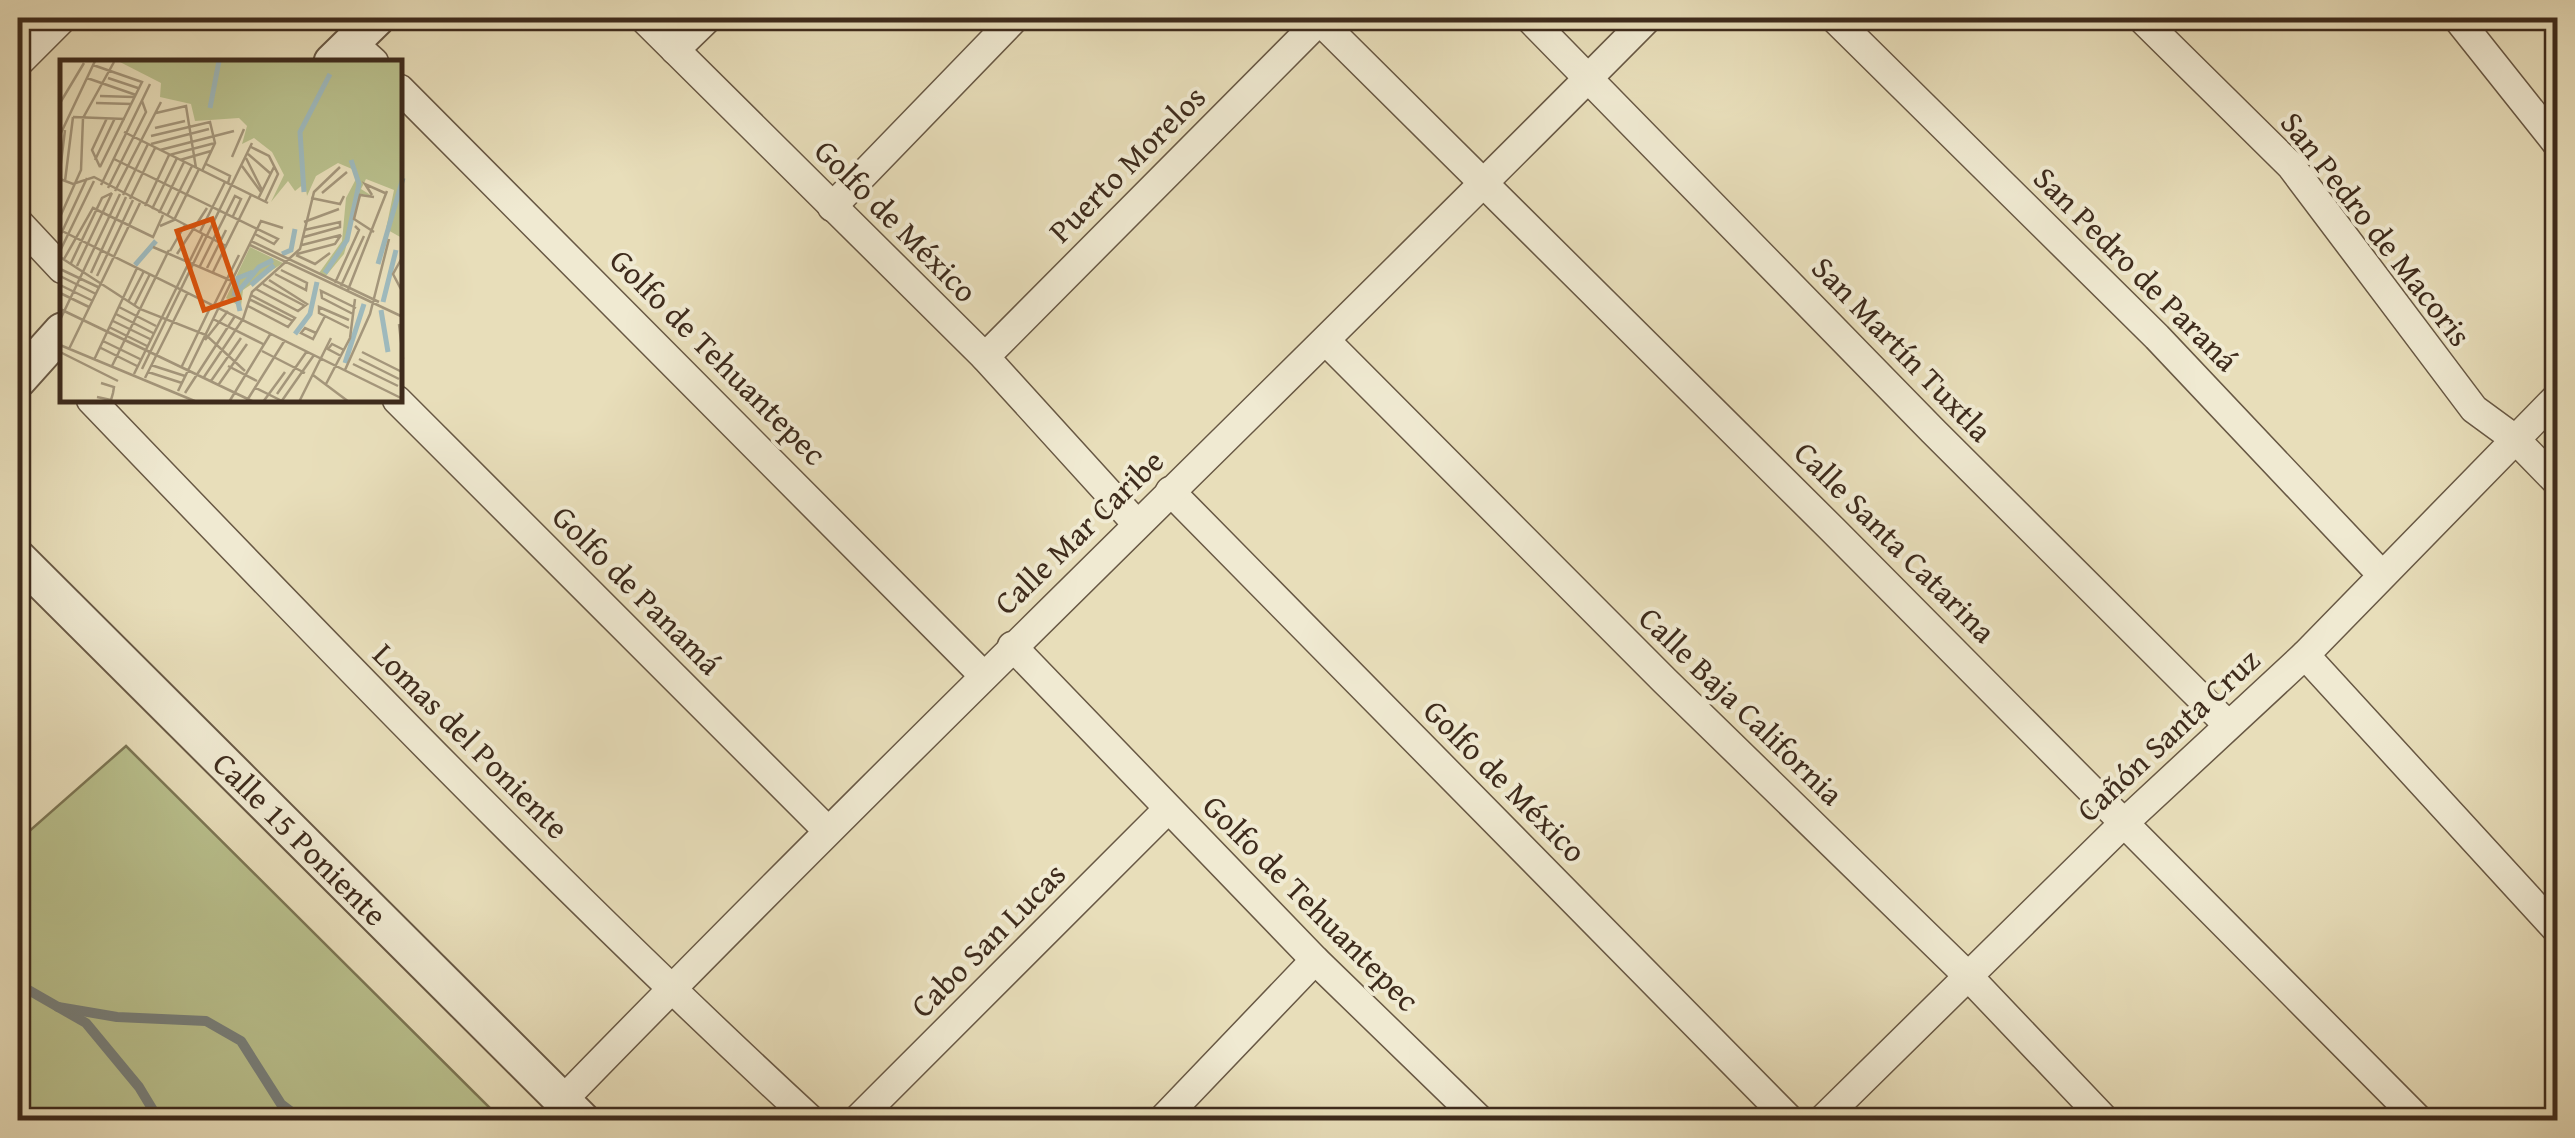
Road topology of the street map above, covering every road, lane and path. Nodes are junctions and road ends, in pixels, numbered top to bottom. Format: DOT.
graph roads {
  1 [pos="63,18"];
  2 [pos="643,18"];
  3 [pos="708,18"];
  4 [pos="1015,18"];
  5 [pos="1529,18"];
  6 [pos="1648,18"];
  7 [pos="1834,18"];
  8 [pos="2140,18"];
  9 [pos="2456,18"];
  10 [pos="1318,19"];
  11 [pos="675,50"];
  12 [pos="18,63"];
  13 [pos="1588,78"];
  14 [pos="402,91"];
  15 [pos="2558,145"];
  16 [pos="1482,181"];
  17 [pos="832,207"];
  18 [pos="18,222"];
  19 [pos="60,266"];
  20 [pos="1326,342"];
  21 [pos="56,351"];
  22 [pos="985,357"];
  23 [pos="18,380"];
  24 [pos="2558,396"];
  25 [pos="93,402"];
  26 [pos="399,402"];
  27 [pos="2515,439"];
  28 [pos="2558,483"];
  29 [pos="1170,491"];
  30 [pos="1136,523"];
  31 [pos="18,558"];
  32 [pos="2382,575"];
  33 [pos="1012,646"];
  34 [pos="2305,655"];
  35 [pos="984,676"];
  36 [pos="2228,725"];
  37 [pos="1168,809"];
  38 [pos="2125,822"];
  39 [pos="827,830"];
  40 [pos="2558,931"];
  41 [pos="1315,960"];
  42 [pos="1966,976"];
  43 [pos="670,990"];
  44 [pos="572,1111"];
  45 [pos="811,1120"];
  46 [pos="857,1120"];
  47 [pos="1162,1120"];
  48 [pos="1478,1120"];
  49 [pos="1790,1120"];
  50 [pos="1822,1120"];
  51 [pos="2105,1120"];
  52 [pos="2419,1120"];
  1 -- 12 [label="street"];
  2 -- 11 [label="street, Golfo de México"];
  3 -- 11 [label="street"];
  4 -- 17 [label="street"];
  5 -- 13 [label="street, San Martín Tuxtla"];
  6 -- 13 [label="street, Calle Mar Caribe"];
  7 -- 32 [label="street, San Pedro de Paraná"];
  8 -- 27 [label="street, San Pedro de Macoris"];
  9 -- 15 [label="street"];
  10 -- 16 [label="street, Calle Santa Catarina"];
  10 -- 22 [label="street, Puerto Morelos"];
  11 -- 17 [label="street, Golfo de México"];
  13 -- 16 [label="street, Calle Mar Caribe"];
  13 -- 36 [label="street, San Martín Tuxtla"];
  14 -- 35 [label="street, Golfo de Tehuantepec"];
  16 -- 20 [label="street, Calle Mar Caribe"];
  16 -- 38 [label="street, Calle Santa Catarina"];
  17 -- 22 [label="street, Golfo de México"];
  18 -- 19 [label="street"];
  20 -- 29 [label="street, Calle Mar Caribe"];
  20 -- 42 [label="street, Calle Baja California"];
  21 -- 23 [label="street"];
  22 -- 30 [label="street, Golfo de México"];
  24 -- 27 [label="street, Cañón Santa Cruz"];
  25 -- 43 [label="street, Lomas del Poniente"];
  26 -- 39 [label="street, Golfo de Panamá"];
  27 -- 28 [label="street, San Pedro de Macoris"];
  27 -- 32 [label="street, Cañón Santa Cruz"];
  29 -- 30 [label="street, Calle Mar Caribe"];
  29 -- 49 [label="street, Golfo de México"];
  30 -- 33 [label="street, Calle Mar Caribe"];
  31 -- 44 [label="street, Calle 15 Poniente"];
  32 -- 34 [label="street, Cañón Santa Cruz"];
  33 -- 35 [label="street, Calle Mar Caribe"];
  33 -- 37 [label="street, Golfo de Tehuantepec"];
  34 -- 36 [label="street, Cañón Santa Cruz"];
  34 -- 40 [label="street"];
  35 -- 39 [label="street, Calle Mar Caribe"];
  36 -- 38 [label="street, Cañón Santa Cruz"];
  37 -- 41 [label="street, Golfo de Tehuantepec"];
  37 -- 46 [label="street, Cabo San Lucas"];
  38 -- 42 [label="street, Cañón Santa Cruz"];
  38 -- 52 [label="street, Calle Santa Catarina"];
  39 -- 43 [label="street, Calle Mar Caribe"];
  41 -- 47 [label="street"];
  41 -- 48 [label="street, Golfo de Tehuantepec"];
  42 -- 50 [label="street, Cañón Santa Cruz"];
  42 -- 51 [label="street, Calle Baja California"];
  43 -- 44 [label="street, Calle Mar Caribe"];
  43 -- 45 [label="street, Lomas del Poniente"];
}
